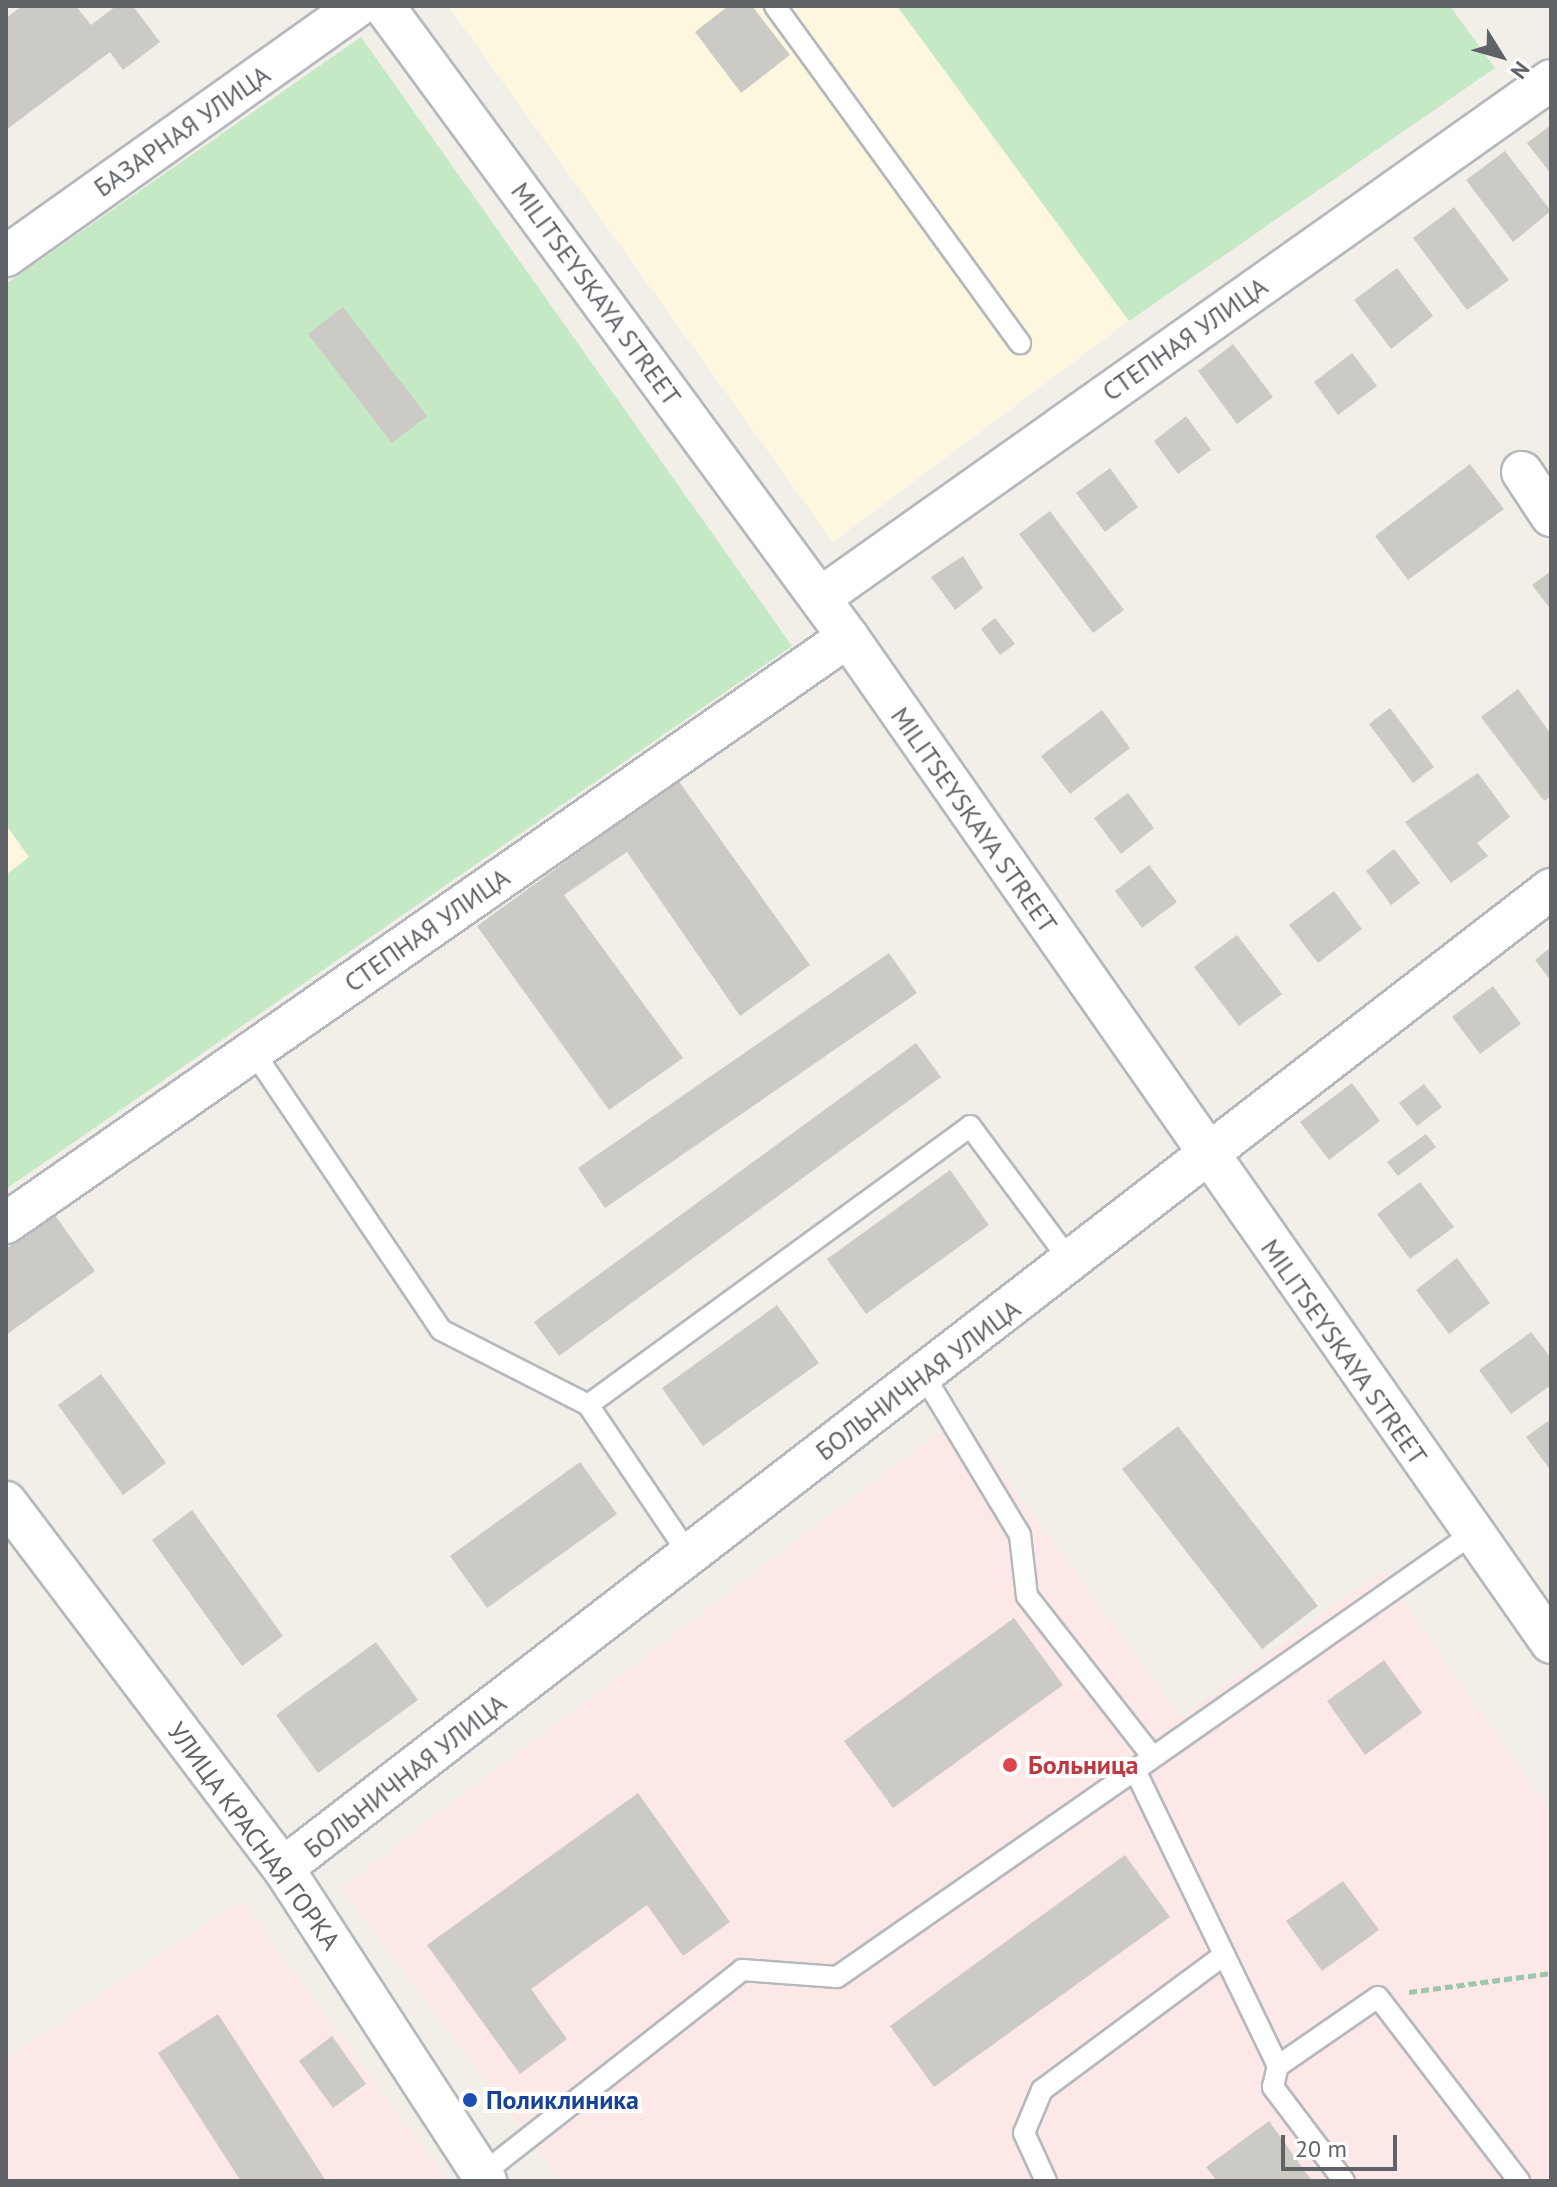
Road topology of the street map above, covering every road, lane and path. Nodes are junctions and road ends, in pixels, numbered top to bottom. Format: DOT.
graph roads {
  1 [pos="358,6"];
  2 [pos="384,6"];
  3 [pos="775,6"];
  4 [pos="1551,80"];
  5 [pos="6,256"];
  6 [pos="1020,343"];
  7 [pos="1522,472"];
  8 [pos="1551,516"];
  9 [pos="820,598"];
  10 [pos="848,637"];
  11 [pos="1551,889"];
  12 [pos="253,1051"];
  13 [pos="1204,1153"];
  14 [pos="6,1223"];
  15 [pos="1071,1262"];
  16 [pos="926,1379"];
  17 [pos="588,1405"];
  18 [pos="6,1502"];
  19 [pos="1472,1534"];
  20 [pos="688,1553"];
  21 [pos="1551,1643"];
  22 [pos="1153,1757"];
  23 [pos="1135,1770"];
  24 [pos="283,1868"];
  25 [pos="1224,1955"];
  26 [pos="1551,1973"];
  27 [pos="1378,1997"];
  28 [pos="1278,2066"];
  29 [pos="484,2178"];
  30 [pos="1046,2181"];
  31 [pos="1344,2181"];
  32 [pos="1519,2181"];
  1 -- 5 [label="street, БАЗАРНАЯ УЛИЦА"];
  2 -- 9 [label="street, MILITSEYSKAYA STREET"];
  3 -- 6 [label="lane"];
  4 -- 9 [label="street, СТЕПНАЯ УЛИЦА"];
  7 -- 8 [label="street"];
  9 -- 10 [label="street, MILITSEYSKAYA STREET"];
  10 -- 12 [label="street, СТЕПНАЯ УЛИЦА"];
  10 -- 13 [label="street, MILITSEYSKAYA STREET"];
  11 -- 13 [label="street, БОЛЬНИЧНАЯ УЛИЦА"];
  12 -- 14 [label="street, СТЕПНАЯ УЛИЦА"];
  12 -- 17 [label="lane"];
  13 -- 15 [label="street, БОЛЬНИЧНАЯ УЛИЦА"];
  13 -- 19 [label="street, MILITSEYSKAYA STREET"];
  15 -- 16 [label="street, БОЛЬНИЧНАЯ УЛИЦА"];
  15 -- 17 [label="lane"];
  16 -- 20 [label="street, БОЛЬНИЧНАЯ УЛИЦА"];
  16 -- 22 [label="lane"];
  17 -- 20 [label="lane"];
  18 -- 24 [label="street, УЛИЦА КРАСНАЯ ГОРКА"];
  19 -- 21 [label="street, MILITSEYSKAYA STREET"];
  19 -- 22 [label="lane"];
  20 -- 24 [label="street, БОЛЬНИЧНАЯ УЛИЦА"];
  22 -- 23 [label="lane"];
  23 -- 25 [label="lane"];
  23 -- 29 [label="lane"];
  24 -- 29 [label="street, УЛИЦА КРАСНАЯ ГОРКА"];
  25 -- 28 [label="lane"];
  25 -- 30 [label="lane"];
  26 -- 27 [label="path"];
  27 -- 28 [label="lane"];
  27 -- 32 [label="lane"];
  28 -- 31 [label="lane"];
}
